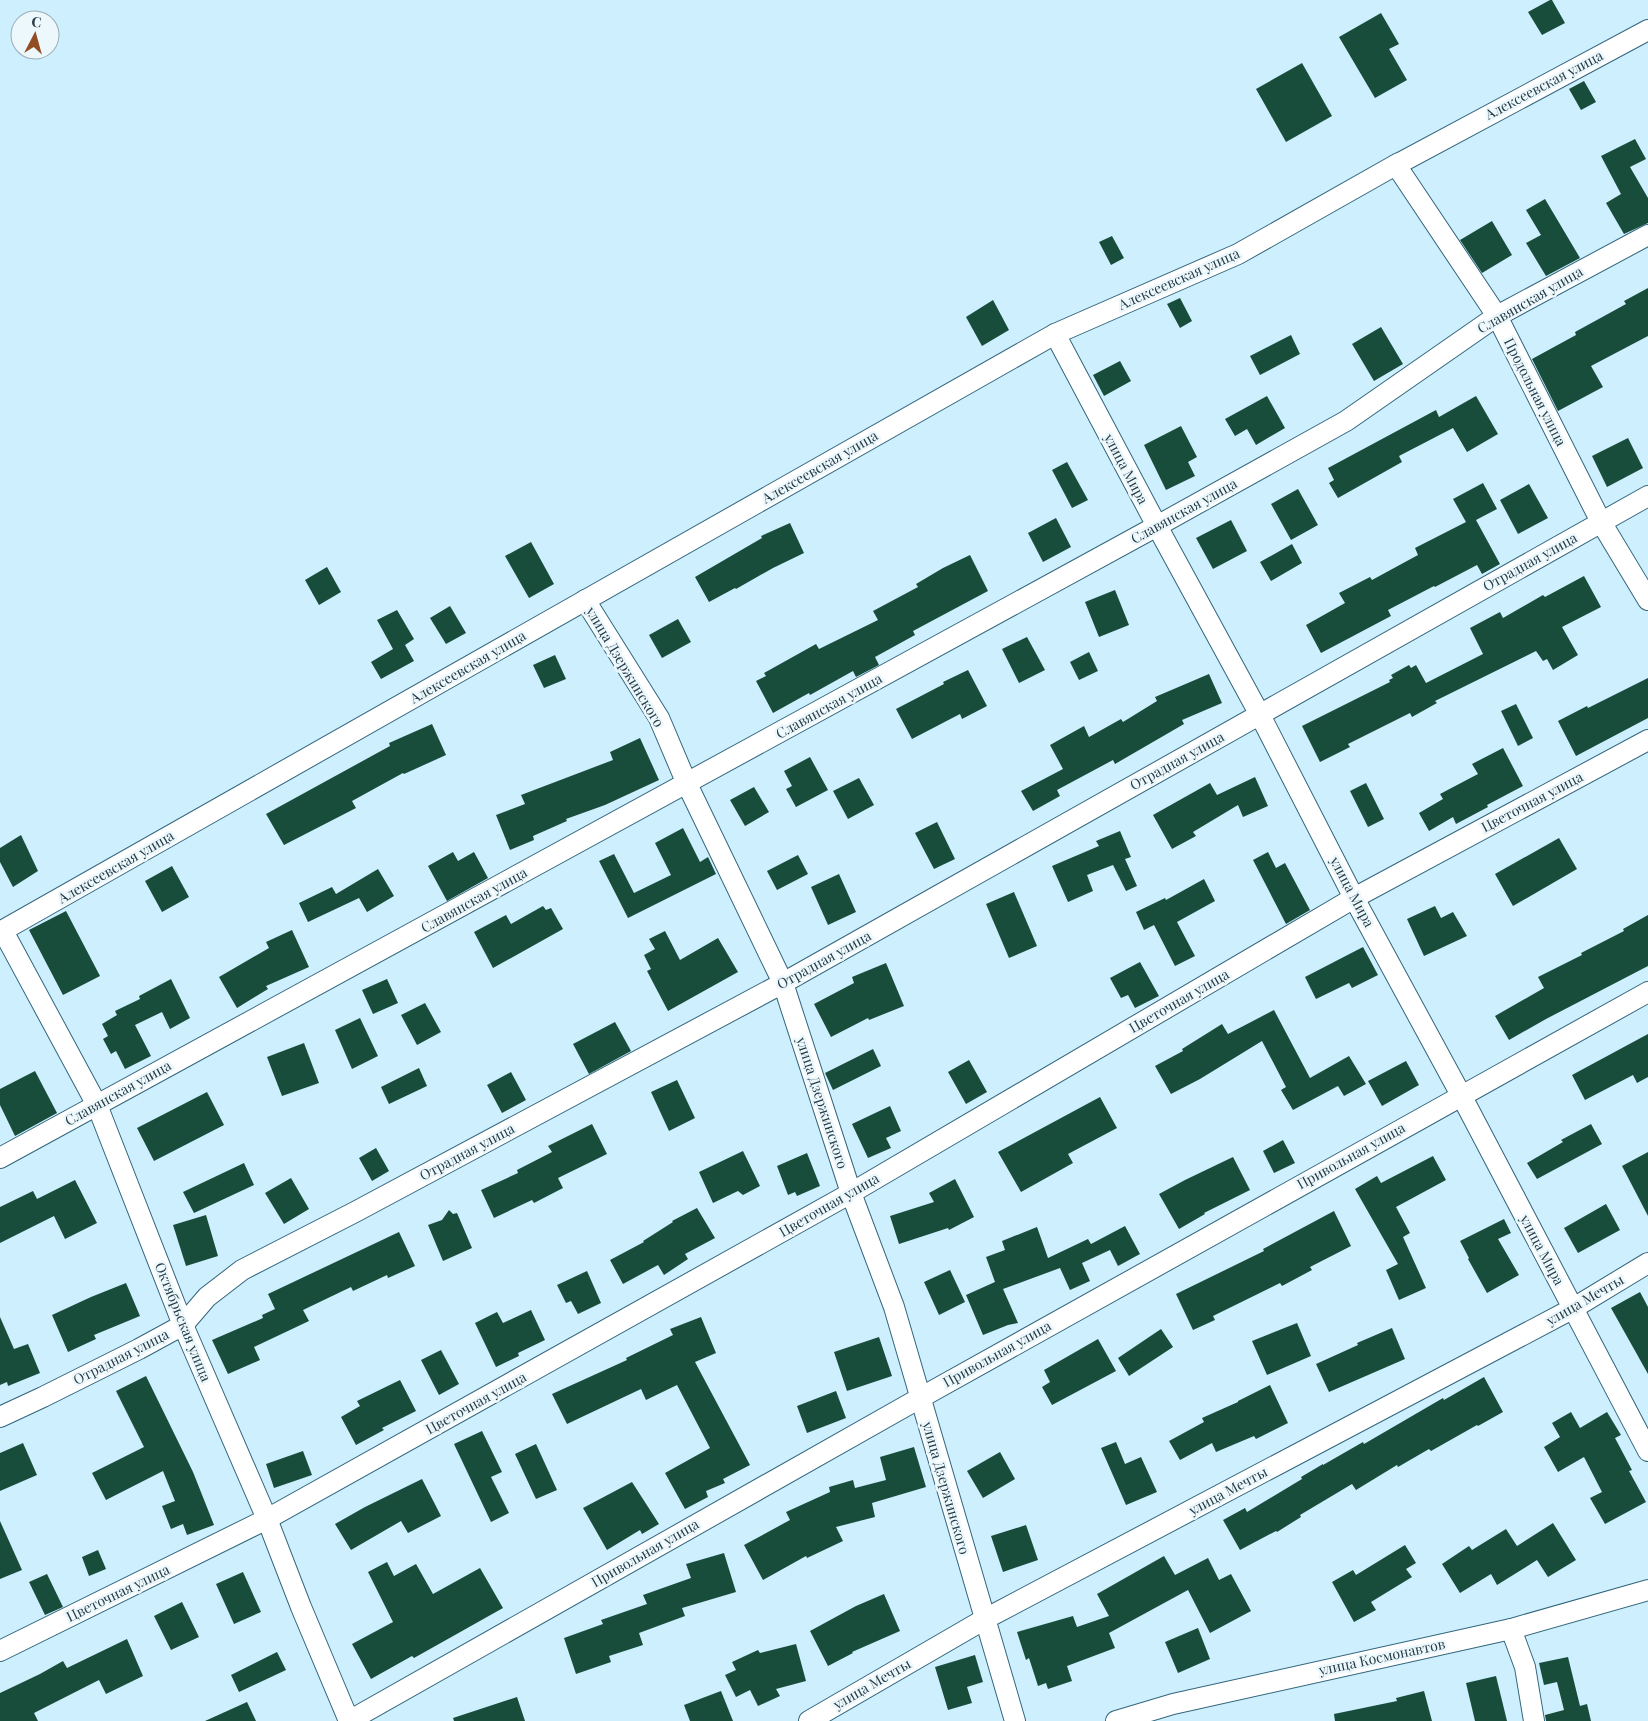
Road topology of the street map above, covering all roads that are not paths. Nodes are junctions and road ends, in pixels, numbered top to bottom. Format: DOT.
graph roads {
  1 [pos="1648,30"];
  2 [pos="1396,165"];
  3 [pos="1648,235"];
  4 [pos="1497,316"];
  5 [pos="1054,334"];
  6 [pos="1648,496"];
  7 [pos="1601,522"];
  8 [pos="1157,526"];
  9 [pos="585,600"];
  10 [pos="1648,600"];
  11 [pos="1260,714"];
  12 [pos="1648,740"];
  13 [pos="687,784"];
  14 [pos="1354,898"];
  15 [pos="1,931"];
  16 [pos="783,983"];
  17 [pos="1648,992"];
  18 [pos="1461,1095"];
  19 [pos="97,1105"];
  20 [pos="0,1158"];
  21 [pos="851,1193"];
  22 [pos="1648,1263"];
  23 [pos="1572,1309"];
  24 [pos="183,1325"];
  25 [pos="920,1398"];
  26 [pos="0,1416"];
  27 [pos="1648,1451"];
  28 [pos="267,1519"];
  29 [pos="1648,1590"];
  30 [pos="985,1619"];
  31 [pos="1511,1629"];
  32 [pos="0,1651"];
  33 [pos="349,1721"];
  34 [pos="809,1721"];
  35 [pos="1015,1721"];
  36 [pos="1116,1721"];
  37 [pos="1534,1721"];
  1 -- 2 [label="street, Алексеевская улица"];
  2 -- 4 [label="street, Продольная улица"];
  2 -- 5 [label="street, Алексеевская улица"];
  3 -- 4 [label="street, Славянская улица"];
  4 -- 7 [label="street, Продольная улица"];
  4 -- 8 [label="street, Славянская улица"];
  5 -- 8 [label="street, улица Мира"];
  5 -- 9 [label="street, Алексеевская улица"];
  6 -- 7 [label="street, Отрадная улица"];
  7 -- 10 [label="street, Продольная улица"];
  7 -- 11 [label="street, Отрадная улица"];
  8 -- 11 [label="street, улица Мира"];
  8 -- 13 [label="street, Славянская улица"];
  9 -- 13 [label="street, улица Дзержинского"];
  9 -- 15 [label="street, Алексеевская улица"];
  11 -- 14 [label="street, улица Мира"];
  11 -- 16 [label="street, Отрадная улица"];
  12 -- 14 [label="street, Цветочная улица"];
  13 -- 16 [label="street, улица Дзержинского"];
  13 -- 19 [label="street, Славянская улица"];
  14 -- 18 [label="street, улица Мира"];
  14 -- 21 [label="street, Цветочная улица"];
  15 -- 19 [label="street, Октябрьская улица"];
  16 -- 21 [label="street, улица Дзержинского"];
  16 -- 24 [label="street, Отрадная улица"];
  17 -- 18 [label="street, Привольная улица"];
  18 -- 23 [label="street, улица Мира"];
  18 -- 25 [label="street, Привольная улица"];
  19 -- 20 [label="street, Славянская улица"];
  19 -- 24 [label="street, Октябрьская улица"];
  21 -- 25 [label="street, улица Дзержинского"];
  21 -- 28 [label="street, Цветочная улица"];
  22 -- 23 [label="street, улица Мечты"];
  23 -- 27 [label="street, улица Мира"];
  23 -- 30 [label="street, улица Мечты"];
  24 -- 26 [label="street, Отрадная улица"];
  24 -- 28 [label="street, Октябрьская улица"];
  25 -- 30 [label="street, улица Дзержинского"];
  25 -- 33 [label="street, Привольная улица"];
  28 -- 32 [label="street, Цветочная улица"];
  28 -- 33 [label="street, Октябрьская улица"];
  29 -- 31 [label="street, улица Космонавтов"];
  30 -- 34 [label="street, улица Мечты"];
  30 -- 35 [label="street, улица Дзержинского"];
  31 -- 36 [label="street, улица Космонавтов"];
  31 -- 37 [label="street"];
}
